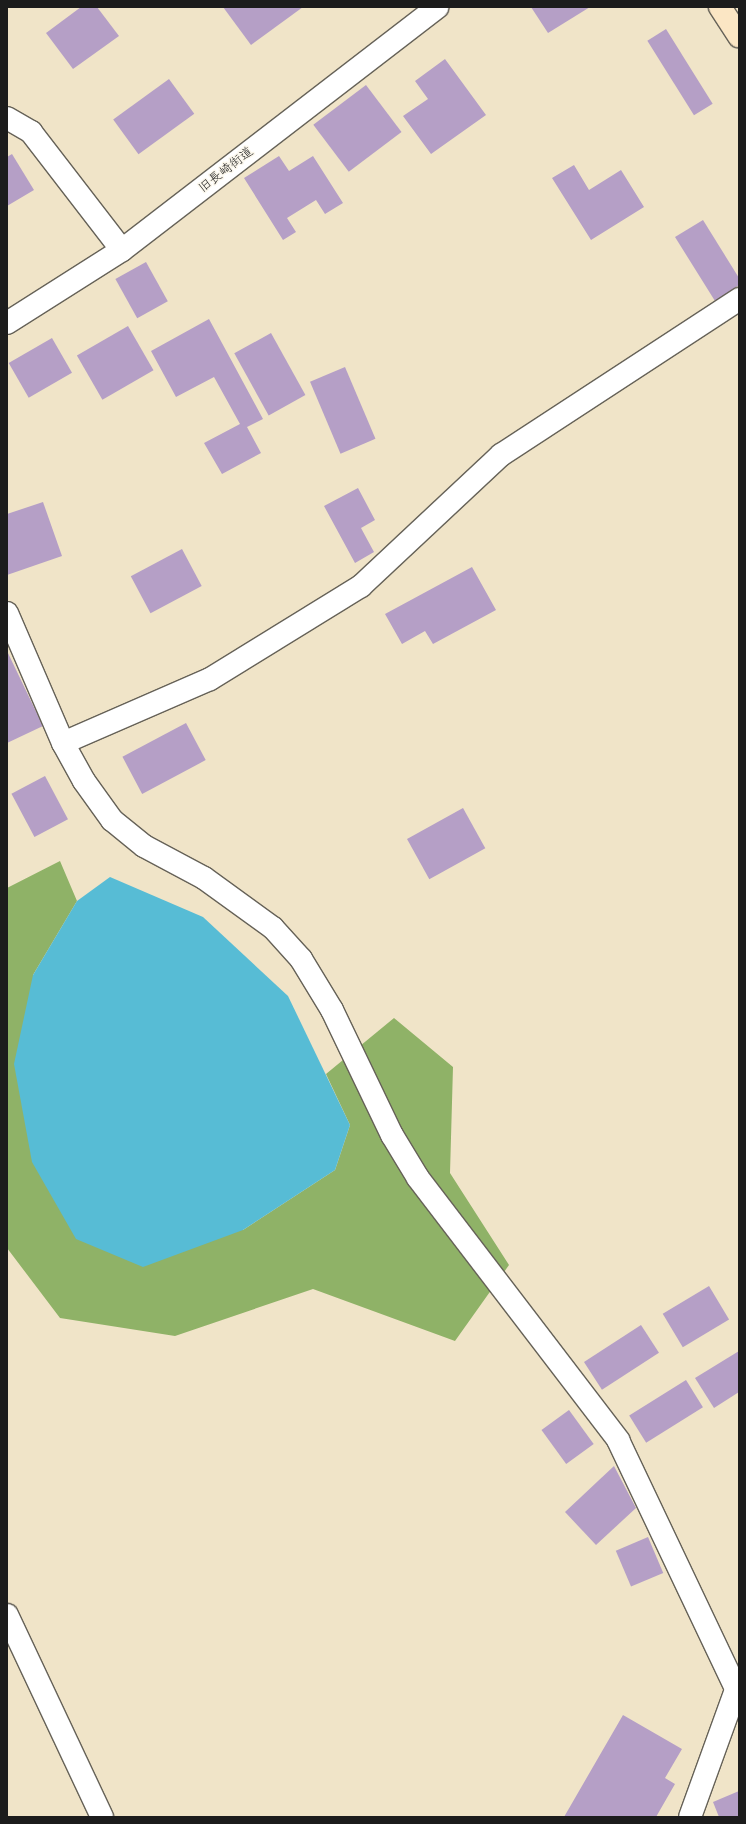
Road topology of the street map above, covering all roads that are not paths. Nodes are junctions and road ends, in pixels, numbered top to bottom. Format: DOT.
graph roads {
  1 [pos="437,7"];
  2 [pos="720,7"];
  3 [pos="739,36"];
  4 [pos="7,118"];
  5 [pos="122,250"];
  6 [pos="739,298"];
  7 [pos="7,323"];
  8 [pos="7,613"];
  9 [pos="63,742"];
  10 [pos="7,1615"];
  11 [pos="738,1689"];
  12 [pos="102,1817"];
  13 [pos="690,1817"];
  1 -- 5 [label="street, 旧長崎街道"];
  2 -- 3 [label="main road"];
  4 -- 5 [label="street"];
  5 -- 7 [label="street, 旧長崎街道"];
  6 -- 9 [label="street"];
  8 -- 9 [label="street"];
  9 -- 11 [label="street"];
  10 -- 12 [label="street"];
  11 -- 13 [label="street"];
}
